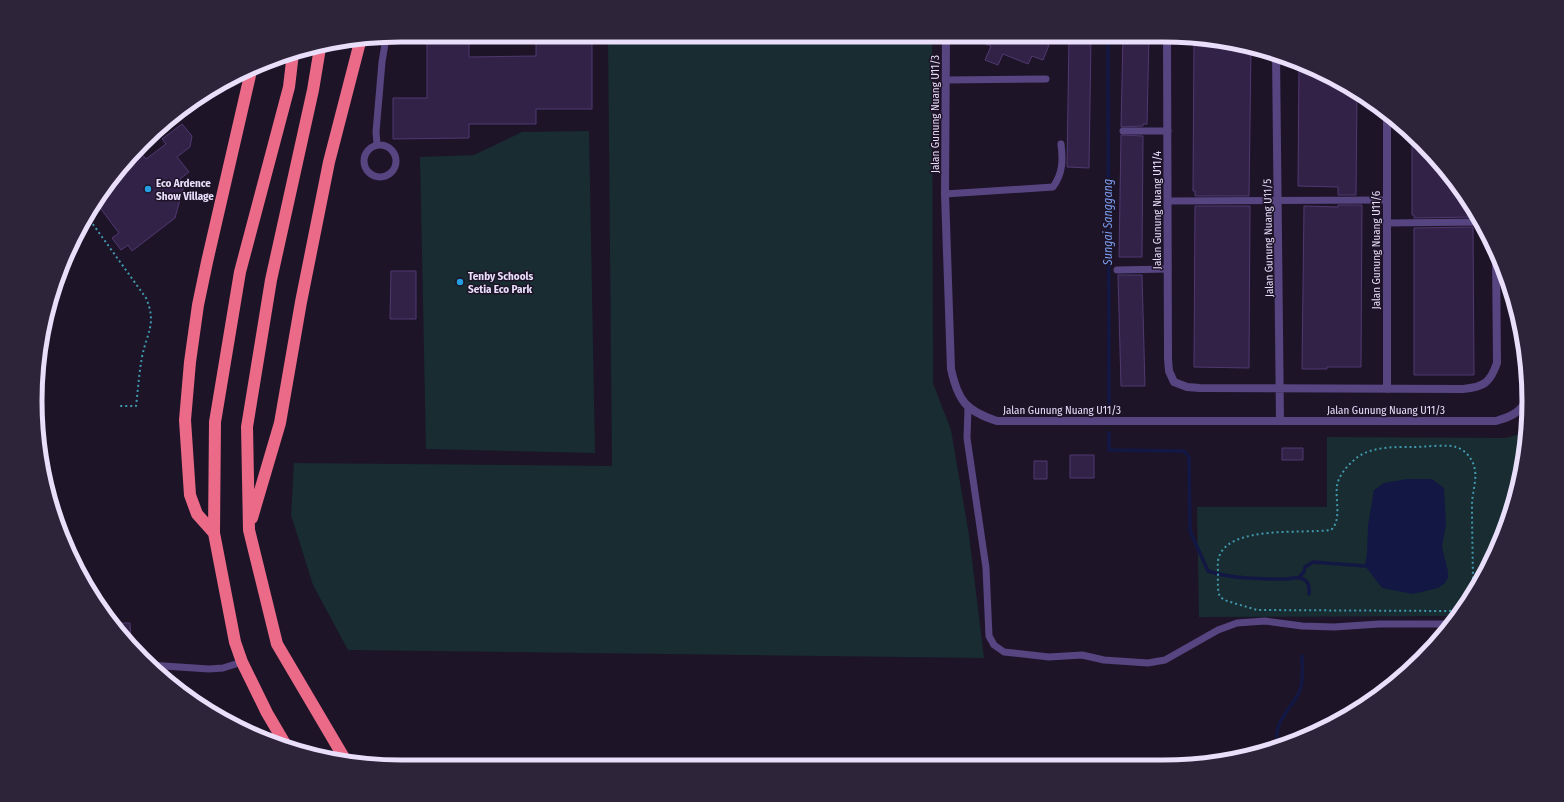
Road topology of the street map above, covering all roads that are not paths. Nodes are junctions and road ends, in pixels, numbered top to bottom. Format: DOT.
graph roads {
  1 [pos="946,42"];
  2 [pos="1167,42"];
  3 [pos="385,43"];
  4 [pos="359,45"];
  5 [pos="319,52"];
  6 [pos="292,59"];
  7 [pos="1276,60"];
  8 [pos="251,75"];
  9 [pos="1046,79"];
  10 [pos="946,80"];
  11 [pos="1387,120"];
  12 [pos="1123,131"];
  13 [pos="1168,131"];
  14 [pos="377,144"];
  15 [pos="1061,144"];
  16 [pos="945,194"];
  17 [pos="1278,200"];
  18 [pos="1387,200"];
  19 [pos="1168,201"];
  20 [pos="1474,222"];
  21 [pos="1386,223"];
  22 [pos="1496,267"];
  23 [pos="1168,269"];
  24 [pos="1117,270"];
  25 [pos="1280,389"];
  26 [pos="1386,389"];
  27 [pos="1522,407"];
  28 [pos="968,408"];
  29 [pos="1280,421"];
  30 [pos="249,530"];
  31 [pos="214,533"];
  32 [pos="1445,624"];
  33 [pos="242,662"];
  34 [pos="158,666"];
  35 [pos="283,740"];
  36 [pos="342,755"];
  1 -- 10 [label="street, Jalan Gunung Nuang U11/3"];
  2 -- 13 [label="street, Jalan Gunung Nuang U11/4"];
  3 -- 14 [label="lane"];
  4 -- 30 [label="highway"];
  5 -- 30 [label="highway"];
  6 -- 31 [label="highway"];
  7 -- 17 [label="street, Jalan Gunung Nuang U11/5"];
  8 -- 31 [label="highway"];
  9 -- 10 [label="lane"];
  10 -- 16 [label="street, Jalan Gunung Nuang U11/3"];
  11 -- 18 [label="street, Jalan Gunung Nuang U11/6"];
  12 -- 13 [label="lane"];
  13 -- 19 [label="street, Jalan Gunung Nuang U11/4"];
  14 -- 14 [label="lane"];
  15 -- 16 [label="lane"];
  16 -- 28 [label="street, Jalan Gunung Nuang U11/3"];
  17 -- 18 [label="lane"];
  17 -- 19 [label="lane"];
  17 -- 25 [label="street, Jalan Gunung Nuang U11/5"];
  18 -- 21 [label="street, Jalan Gunung Nuang U11/6"];
  19 -- 23 [label="street, Jalan Gunung Nuang U11/4"];
  20 -- 21 [label="lane"];
  21 -- 26 [label="street, Jalan Gunung Nuang U11/6"];
  22 -- 26 [label="street"];
  23 -- 24 [label="lane"];
  23 -- 25 [label="street, Jalan Gunung Nuang U11/4"];
  25 -- 26 [label="street"];
  25 -- 29 [label="street, Jalan Gunung Nuang U11/5"];
  27 -- 29 [label="street, Jalan Gunung Nuang U11/3"];
  28 -- 29 [label="street, Jalan Gunung Nuang U11/3"];
  28 -- 32 [label="lane"];
  30 -- 36 [label="highway"];
  31 -- 33 [label="highway"];
  33 -- 34 [label="lane"];
  33 -- 35 [label="highway"];
}
